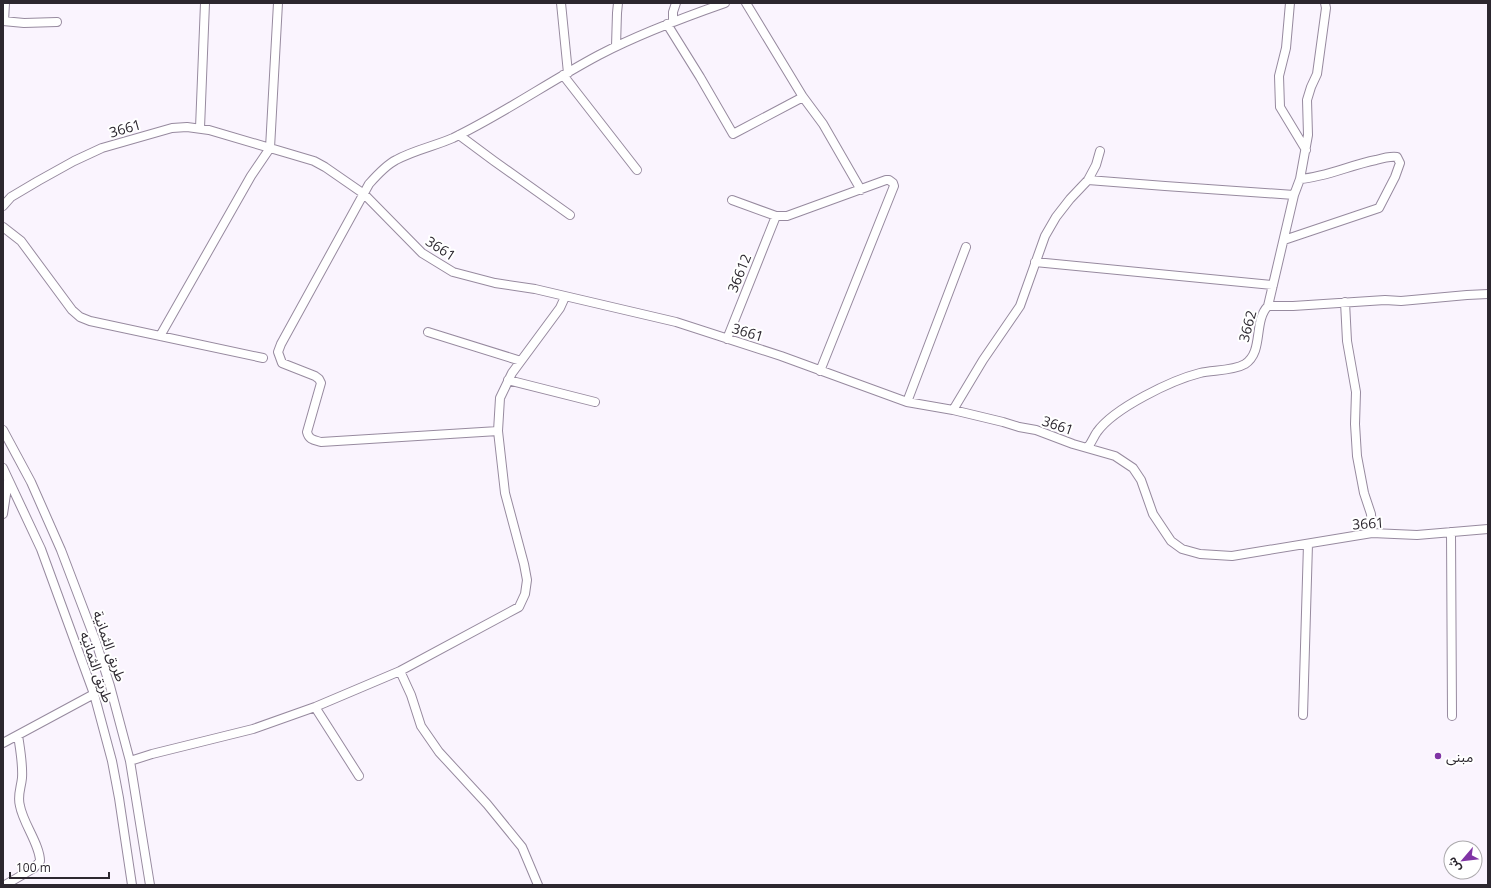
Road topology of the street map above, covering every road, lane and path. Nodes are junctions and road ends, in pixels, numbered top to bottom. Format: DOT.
graph roads {
  1 [pos="5,3"];
  2 [pos="205,3"];
  3 [pos="278,3"];
  4 [pos="561,3"];
  5 [pos="618,3"];
  6 [pos="676,3"];
  7 [pos="725,3"];
  8 [pos="746,3"];
  9 [pos="1290,3"];
  10 [pos="1325,3"];
  11 [pos="4,21"];
  12 [pos="57,22"];
  13 [pos="670,23"];
  14 [pos="616,46"];
  15 [pos="566,74"];
  16 [pos="804,97"];
  17 [pos="200,128"];
  18 [pos="458,135"];
  19 [pos="270,148"];
  20 [pos="1306,150"];
  21 [pos="1100,151"];
  22 [pos="637,170"];
  23 [pos="1088,180"];
  24 [pos="1300,180"];
  25 [pos="861,190"];
  26 [pos="364,194"];
  27 [pos="1294,195"];
  28 [pos="732,200"];
  29 [pos="3,206"];
  30 [pos="570,215"];
  31 [pos="776,216"];
  32 [pos="3,227"];
  33 [pos="1284,240"];
  34 [pos="966,247"];
  35 [pos="1035,262"];
  36 [pos="1273,285"];
  37 [pos="1488,294"];
  38 [pos="564,296"];
  39 [pos="1345,302"];
  40 [pos="1268,306"];
  41 [pos="428,332"];
  42 [pos="160,336"];
  43 [pos="727,339"];
  44 [pos="263,358"];
  45 [pos="521,361"];
  46 [pos="820,371"];
  47 [pos="508,380"];
  48 [pos="596,402"];
  49 [pos="907,402"];
  50 [pos="953,410"];
  51 [pos="3,430"];
  52 [pos="498,431"];
  53 [pos="1088,448"];
  54 [pos="3,468"];
  55 [pos="9,480"];
  56 [pos="3,514"];
  57 [pos="1488,529"];
  58 [pos="1451,532"];
  59 [pos="1372,533"];
  60 [pos="1308,544"];
  61 [pos="400,671"];
  62 [pos="94,694"];
  63 [pos="315,707"];
  64 [pos="1303,715"];
  65 [pos="1452,716"];
  66 [pos="18,735"];
  67 [pos="3,743"];
  68 [pos="130,761"];
  69 [pos="360,776"];
  70 [pos="5,885"];
  71 [pos="132,885"];
  72 [pos="150,885"];
  73 [pos="538,885"];
  1 -- 11 [label="street"];
  2 -- 17 [label="street"];
  3 -- 19 [label="street"];
  4 -- 15 [label="street"];
  5 -- 14 [label="street"];
  6 -- 13 [label="street"];
  7 -- 13 [label="street"];
  8 -- 16 [label="street"];
  9 -- 20 [label="street"];
  10 -- 20 [label="street"];
  11 -- 12 [label="street"];
  13 -- 14 [label="street"];
  13 -- 16 [label="street"];
  14 -- 15 [label="street"];
  15 -- 18 [label="street"];
  15 -- 22 [label="street"];
  16 -- 25 [label="street"];
  17 -- 19 [label="street, 3661"];
  17 -- 29 [label="street, 3661"];
  18 -- 26 [label="street"];
  18 -- 30 [label="street"];
  19 -- 26 [label="street, 3661"];
  19 -- 42 [label="street"];
  20 -- 24 [label="street"];
  21 -- 23 [label="street"];
  23 -- 27 [label="street"];
  23 -- 35 [label="street"];
  24 -- 27 [label="street"];
  24 -- 33 [label="street"];
  25 -- 31 [label="street"];
  25 -- 46 [label="street"];
  26 -- 38 [label="street, 3661"];
  26 -- 52 [label="street"];
  27 -- 33 [label="street"];
  28 -- 31 [label="street"];
  31 -- 43 [label="street, 36612"];
  32 -- 42 [label="street"];
  33 -- 36 [label="street"];
  34 -- 49 [label="street"];
  35 -- 36 [label="street"];
  35 -- 50 [label="street"];
  36 -- 40 [label="street"];
  37 -- 39 [label="street, 3662"];
  38 -- 43 [label="street, 3661"];
  38 -- 45 [label="street"];
  39 -- 40 [label="street, 3662"];
  39 -- 59 [label="street"];
  40 -- 53 [label="street, 3662"];
  41 -- 45 [label="street"];
  42 -- 44 [label="street"];
  43 -- 46 [label="street, 3661"];
  45 -- 47 [label="street"];
  46 -- 49 [label="street, 3661"];
  47 -- 48 [label="street"];
  47 -- 52 [label="street"];
  49 -- 50 [label="street, 3661"];
  50 -- 53 [label="street, 3661"];
  51 -- 68 [label="street, طريق الثمانية"];
  52 -- 61 [label="street"];
  53 -- 60 [label="street, 3661"];
  54 -- 55 [label="street, طريق الثمانيه"];
  55 -- 56 [label="street"];
  55 -- 62 [label="street, طريق الثمانيه"];
  57 -- 58 [label="street, 3661"];
  58 -- 59 [label="street, 3661"];
  58 -- 65 [label="street"];
  59 -- 60 [label="street, 3661"];
  60 -- 64 [label="street"];
  61 -- 63 [label="street"];
  61 -- 73 [label="street"];
  62 -- 66 [label="street"];
  62 -- 71 [label="street, طريق الثمانيه"];
  63 -- 68 [label="street"];
  63 -- 69 [label="street"];
  66 -- 67 [label="street"];
  66 -- 70 [label="street"];
  68 -- 72 [label="street, طريق الثمانية"];
}
